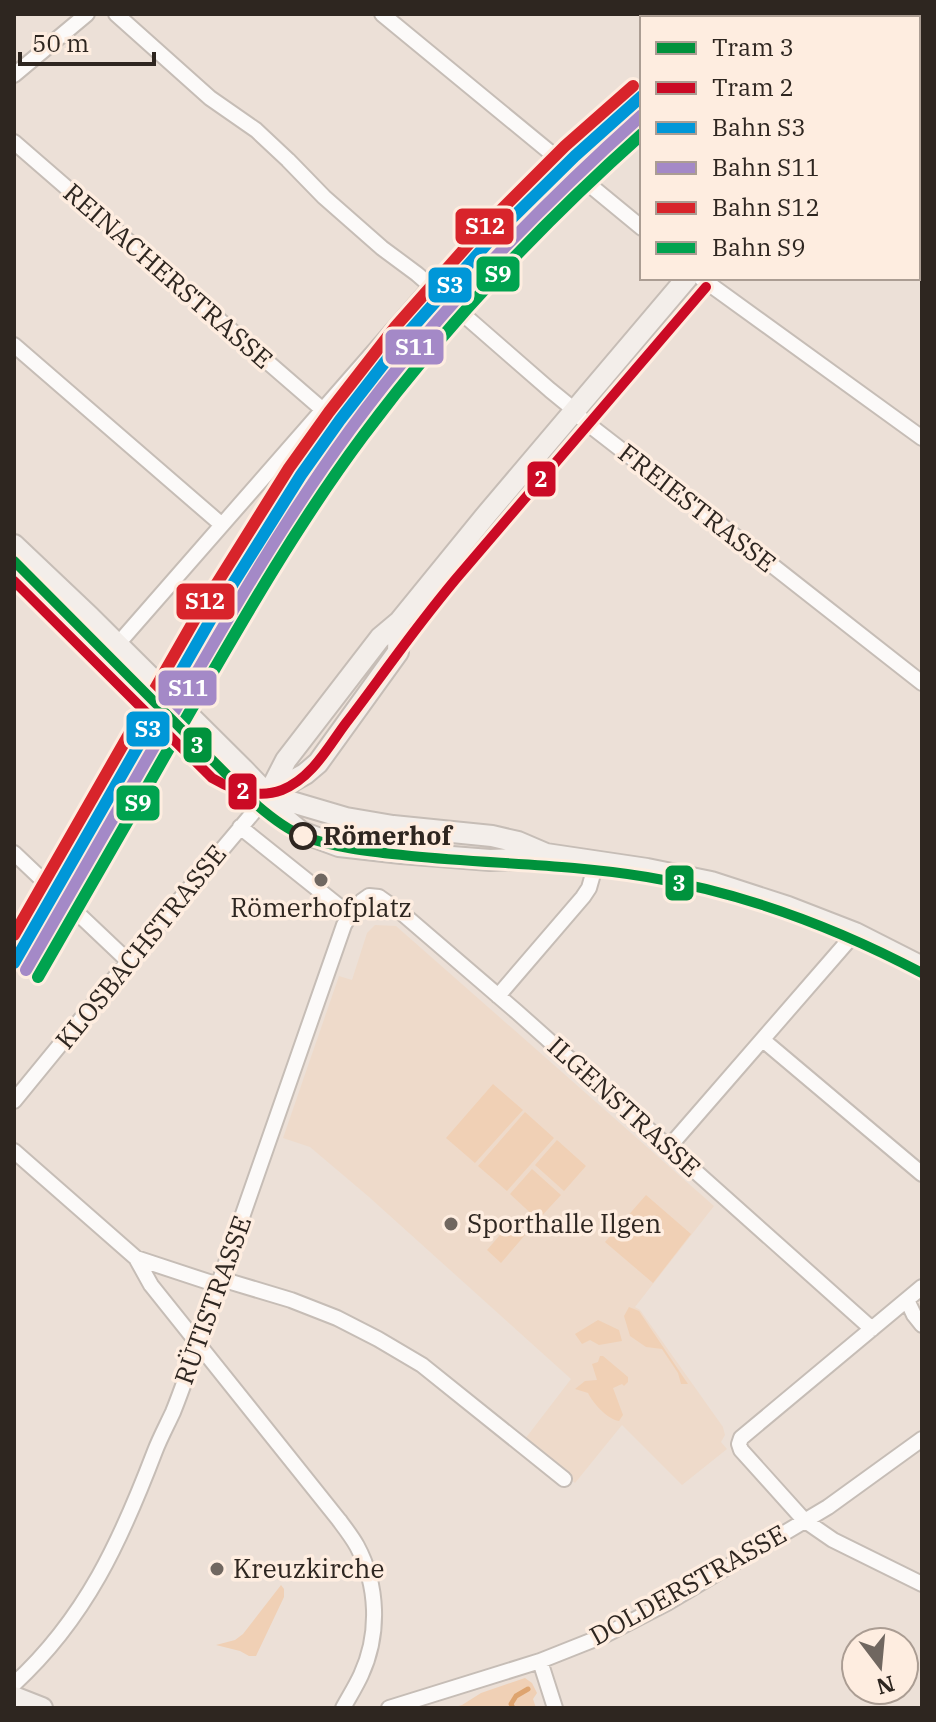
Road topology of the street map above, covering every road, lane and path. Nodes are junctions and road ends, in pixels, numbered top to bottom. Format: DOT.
graph roads {
  1 [pos="87,14"];
  2 [pos="116,14"];
  3 [pos="382,14"];
  4 [pos="14,75"];
  5 [pos="14,142"];
  6 [pos="640,226"];
  7 [pos="685,280"];
  8 [pos="704,280"];
  9 [pos="431,286"];
  10 [pos="14,345"];
  11 [pos="323,410"];
  12 [pos="574,412"];
  13 [pos="922,438"];
  14 [pos="222,525"];
  15 [pos="14,545"];
  16 [pos="117,645"];
  17 [pos="922,683"];
  18 [pos="268,795"];
  19 [pos="240,827"];
  20 [pos="14,853"];
  21 [pos="546,854"];
  22 [pos="597,860"];
  23 [pos="369,896"];
  24 [pos="350,915"];
  25 [pos="855,933"];
  26 [pos="128,961"];
  27 [pos="922,967"];
  28 [pos="498,996"];
  29 [pos="763,1040"];
  30 [pos="14,1101"];
  31 [pos="669,1147"];
  32 [pos="14,1151"];
  33 [pos="922,1174"];
  34 [pos="136,1258"];
  35 [pos="220,1282"];
  36 [pos="922,1287"];
  37 [pos="907,1300"];
  38 [pos="922,1325"];
  39 [pos="872,1329"];
  40 [pos="198,1343"];
  41 [pos="922,1439"];
  42 [pos="564,1479"];
  43 [pos="804,1520"];
  44 [pos="922,1584"];
  45 [pos="540,1661"];
  46 [pos="14,1684"];
  47 [pos="14,1697"];
  48 [pos="42,1708"];
  49 [pos="343,1708"];
  50 [pos="389,1708"];
  51 [pos="555,1708"];
  1 -- 4 [label="street"];
  2 -- 9 [label="street, FREIESTRASSE"];
  3 -- 6 [label="street"];
  5 -- 11 [label="street, REINACHERSTRASSE"];
  7 -- 12 [label="main road, KLOSBACHSTRASSE"];
  8 -- 13 [label="street"];
  9 -- 11 [label="street"];
  9 -- 12 [label="street, FREIESTRASSE"];
  10 -- 14 [label="street"];
  11 -- 14 [label="street"];
  12 -- 17 [label="street, FREIESTRASSE"];
  12 -- 18 [label="main road, KLOSBACHSTRASSE"];
  14 -- 16 [label="street"];
  15 -- 16 [label="main road"];
  16 -- 18 [label="main road"];
  18 -- 19 [label="street, KLOSBACHSTRASSE"];
  18 -- 21 [label="main road"];
  18 -- 21 [label="main road"];
  19 -- 24 [label="street"];
  19 -- 26 [label="street, KLOSBACHSTRASSE"];
  20 -- 26 [label="street"];
  21 -- 22 [label="main road"];
  22 -- 25 [label="main road"];
  22 -- 28 [label="street"];
  23 -- 24 [label="street, RÜTISTRASSE"];
  23 -- 28 [label="street, ILGENSTRASSE"];
  24 -- 35 [label="street, RÜTISTRASSE"];
  25 -- 27 [label="main road"];
  25 -- 29 [label="street"];
  26 -- 30 [label="street, KLOSBACHSTRASSE"];
  28 -- 31 [label="street, ILGENSTRASSE"];
  29 -- 31 [label="street"];
  29 -- 33 [label="street"];
  31 -- 39 [label="street, ILGENSTRASSE"];
  32 -- 34 [label="street"];
  34 -- 35 [label="street"];
  34 -- 40 [label="street"];
  35 -- 40 [label="street, RÜTISTRASSE"];
  35 -- 42 [label="street"];
  36 -- 37 [label="street"];
  37 -- 38 [label="street"];
  37 -- 39 [label="street"];
  39 -- 43 [label="street"];
  40 -- 46 [label="street, RÜTISTRASSE"];
  40 -- 49 [label="street"];
  41 -- 43 [label="street, DOLDERSTRASSE"];
  43 -- 44 [label="street"];
  43 -- 45 [label="street, DOLDERSTRASSE"];
  45 -- 50 [label="street, DOLDERSTRASSE"];
  45 -- 51 [label="street"];
  47 -- 48 [label="main road"];
}
